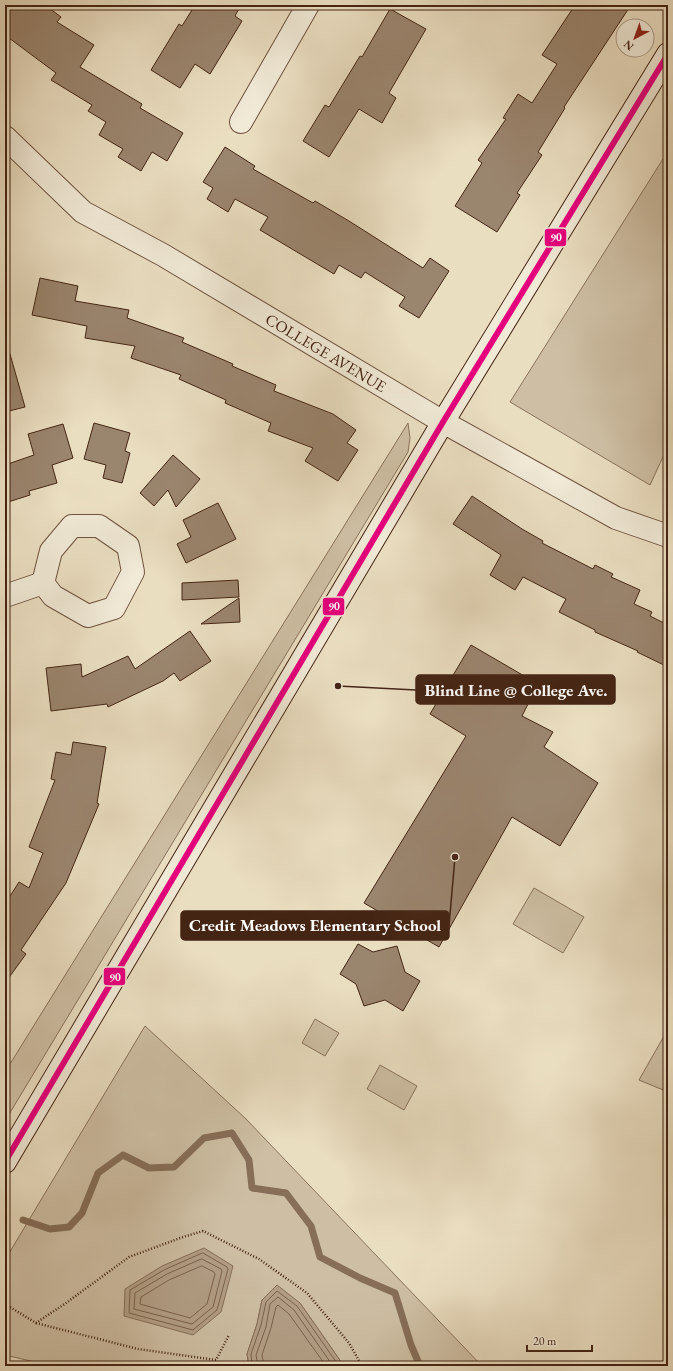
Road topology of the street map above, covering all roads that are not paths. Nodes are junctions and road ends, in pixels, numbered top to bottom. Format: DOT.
graph roads {
  1 [pos="308,5"];
  2 [pos="668,54"];
  3 [pos="241,122"];
  4 [pos="5,138"];
  5 [pos="443,422"];
  6 [pos="668,536"];
  7 [pos="43,583"];
  8 [pos="5,596"];
  9 [pos="5,1162"];
  1 -- 3 [label="street"];
  2 -- 5 [label="street"];
  4 -- 5 [label="street, COLLEGE AVENUE"];
  5 -- 6 [label="street, COLLEGE AVENUE"];
  5 -- 9 [label="street"];
  7 -- 7 [label="street"];
  7 -- 8 [label="street"];
}
